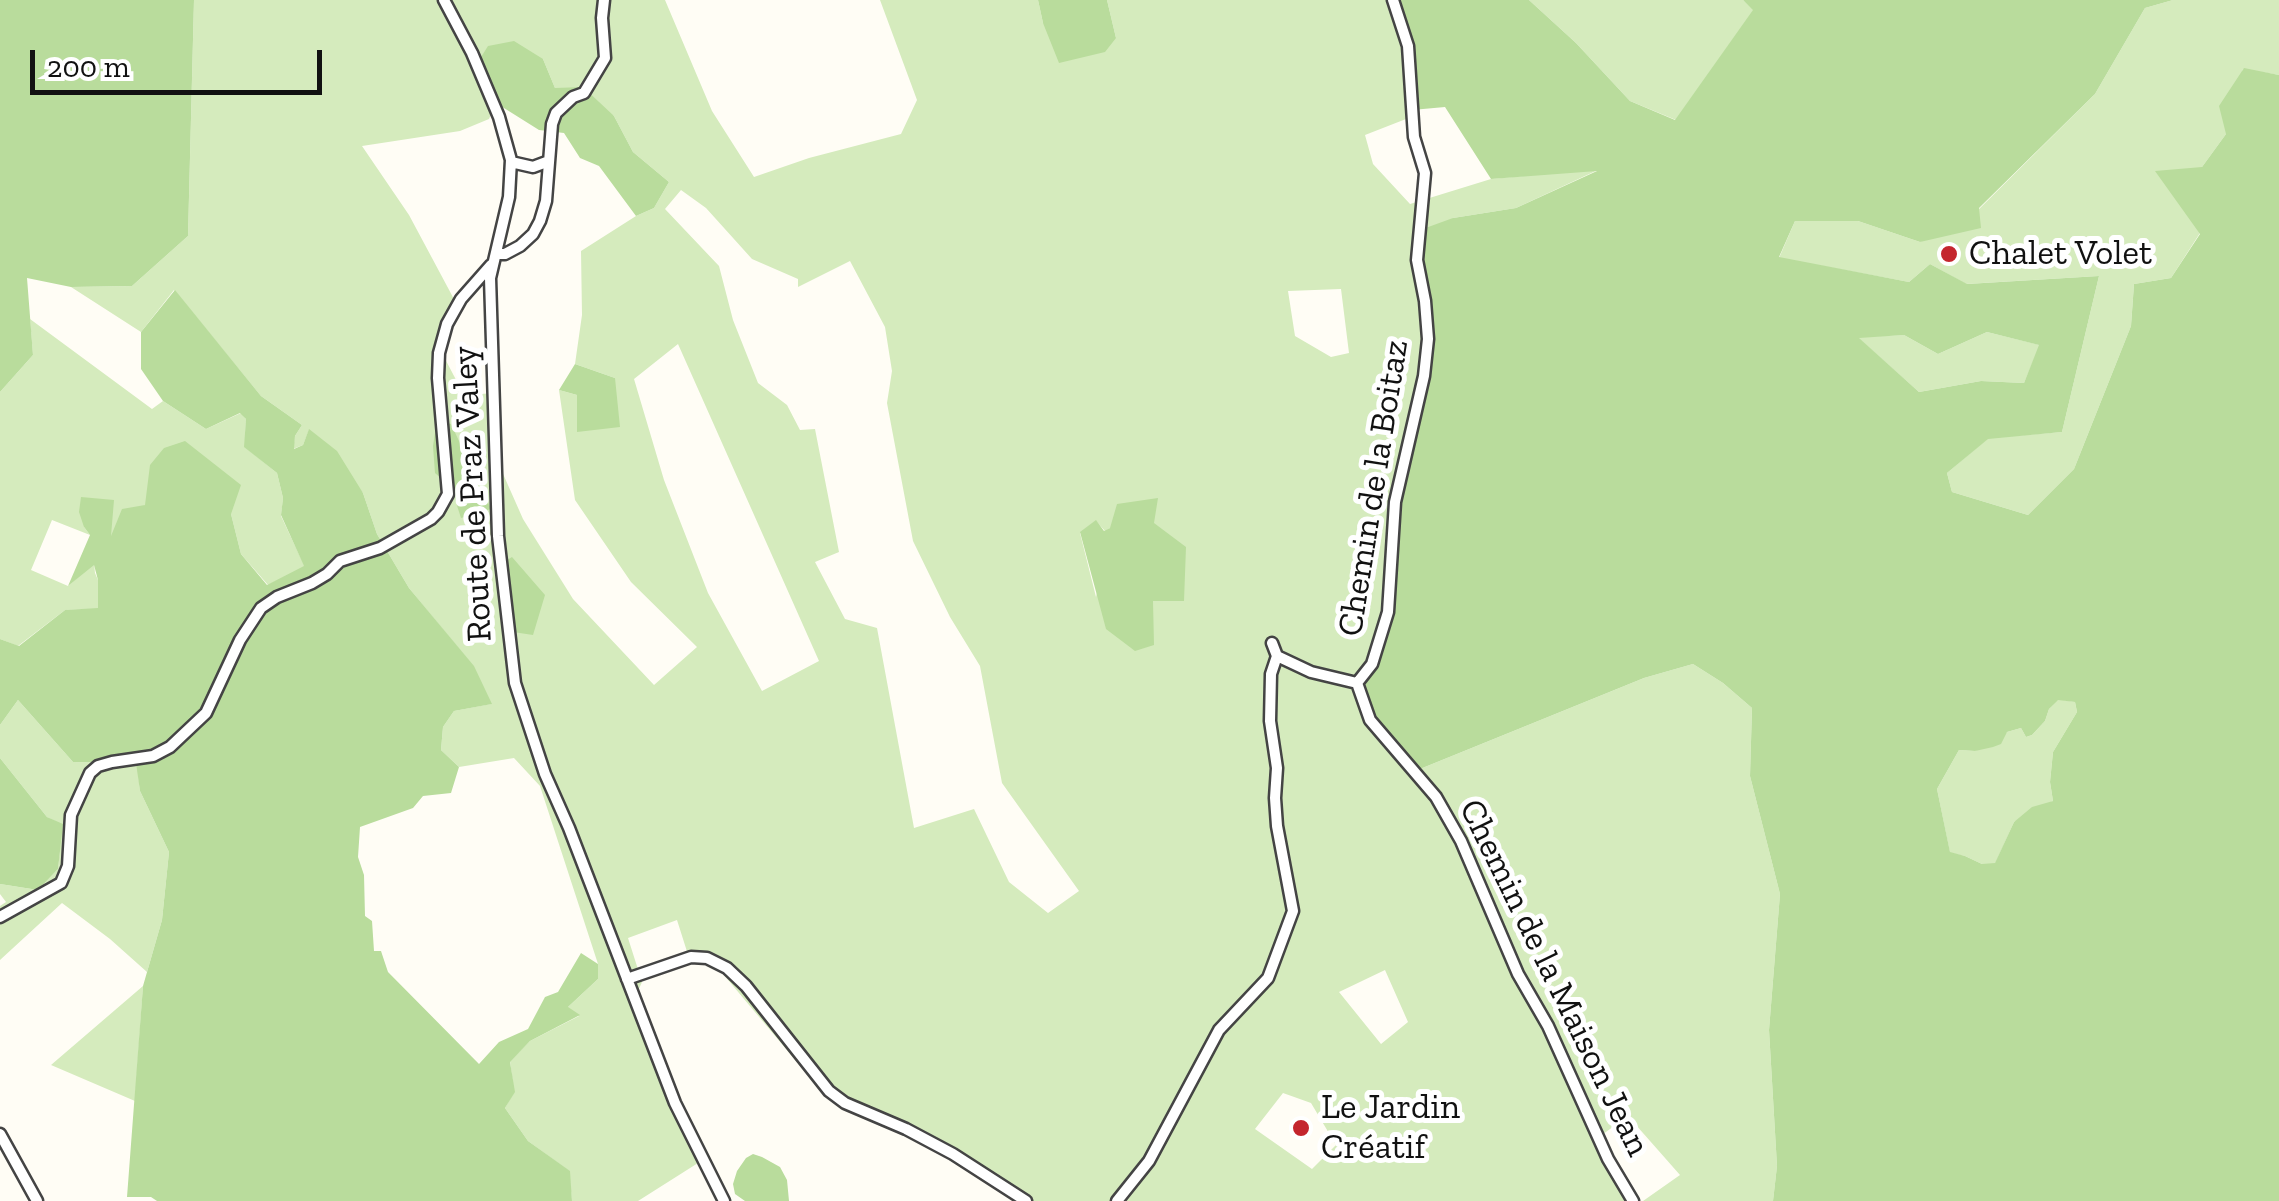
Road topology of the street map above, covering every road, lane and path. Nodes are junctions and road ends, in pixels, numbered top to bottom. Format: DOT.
graph roads {
  1 [pos="444,0"];
  2 [pos="604,0"];
  3 [pos="1393,0"];
  4 [pos="549,161"];
  5 [pos="511,162"];
  6 [pos="495,257"];
  7 [pos="1272,643"];
  8 [pos="1277,656"];
  9 [pos="1357,684"];
  10 [pos="0,917"];
  11 [pos="627,980"];
  12 [pos="0,1134"];
  13 [pos="37,1201"];
  14 [pos="724,1201"];
  15 [pos="1026,1201"];
  16 [pos="1117,1201"];
  17 [pos="1633,1201"];
  1 -- 5 [label="street, Route de Praz Valey"];
  2 -- 4 [label="street"];
  3 -- 9 [label="street, Chemin de la Boitaz"];
  4 -- 5 [label="street"];
  4 -- 6 [label="street"];
  5 -- 6 [label="street, Route de Praz Valey"];
  6 -- 10 [label="street"];
  6 -- 11 [label="street, Route de Praz Valey"];
  7 -- 8 [label="street"];
  8 -- 9 [label="street"];
  8 -- 16 [label="street"];
  9 -- 17 [label="street, Chemin de la Maison Jean"];
  11 -- 14 [label="street, Route de Praz Valey"];
  11 -- 15 [label="street"];
  12 -- 13 [label="street"];
}
